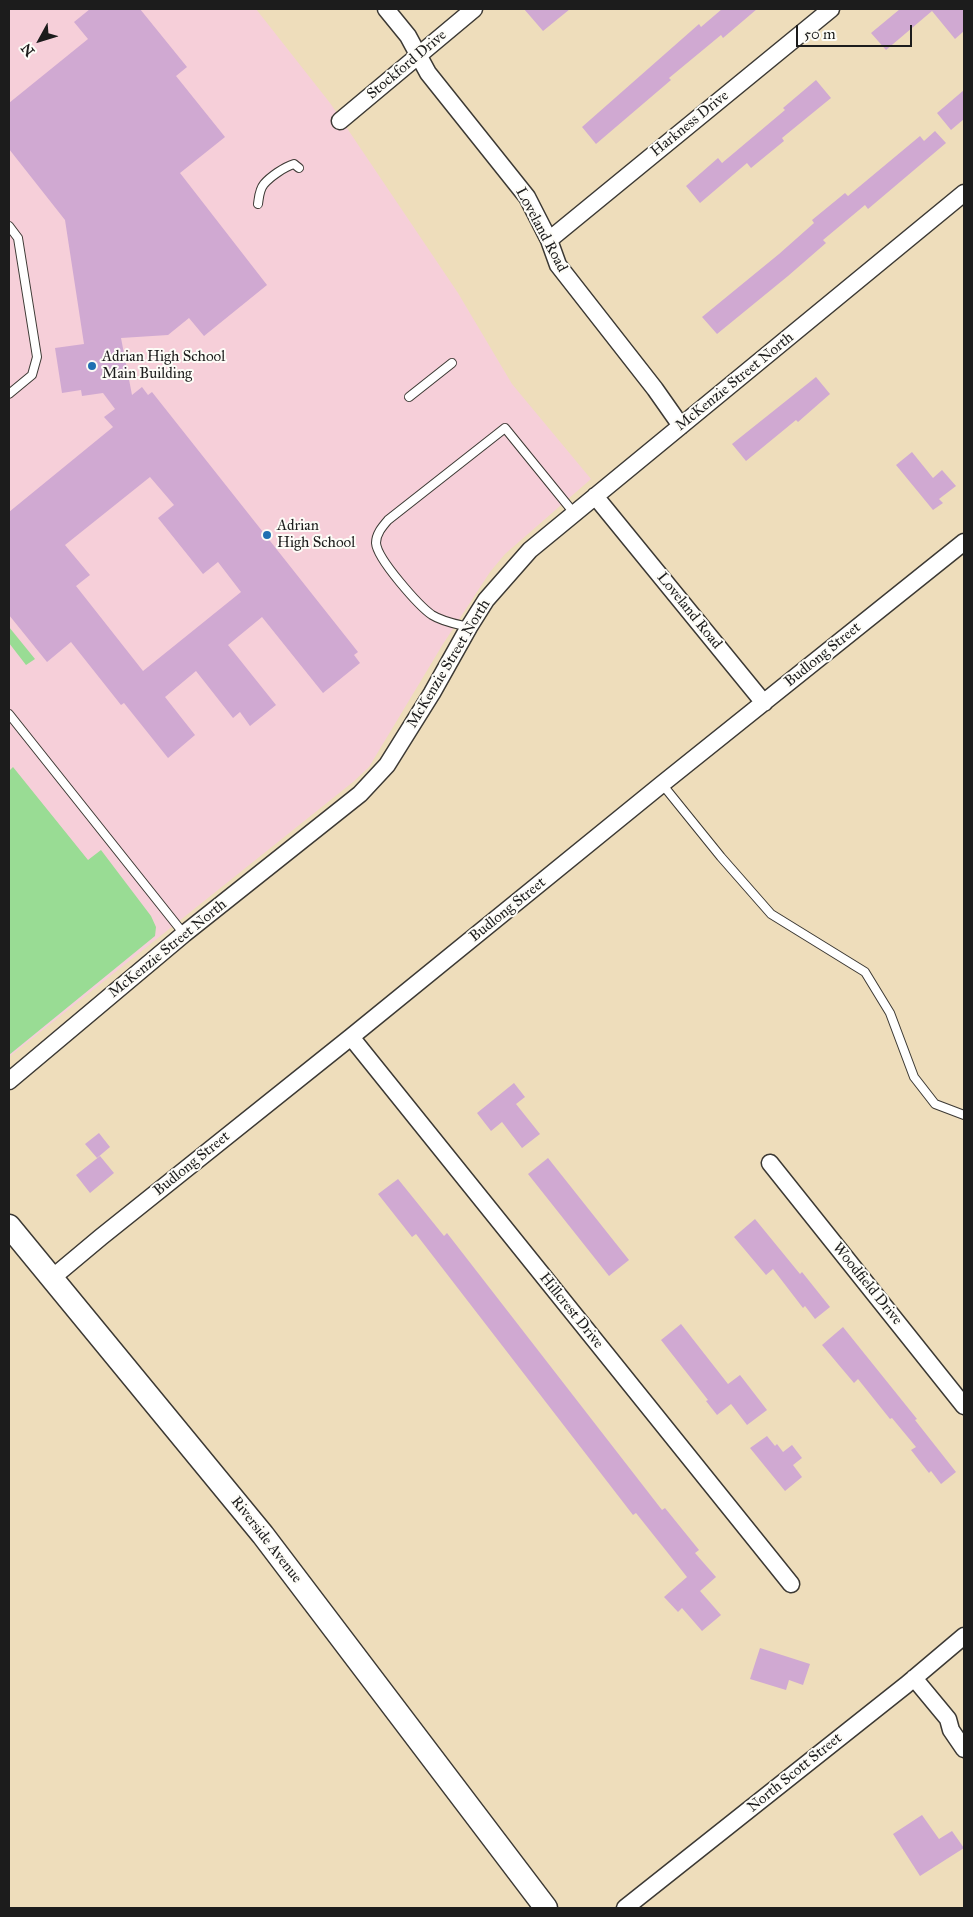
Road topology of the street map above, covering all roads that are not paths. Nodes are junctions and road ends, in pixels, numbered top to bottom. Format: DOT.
graph roads {
  1 [pos="386,9"];
  2 [pos="474,9"];
  3 [pos="831,9"];
  4 [pos="418,55"];
  5 [pos="340,121"];
  6 [pos="299,168"];
  7 [pos="964,193"];
  8 [pos="258,204"];
  9 [pos="9,226"];
  10 [pos="549,240"];
  11 [pos="452,363"];
  12 [pos="9,394"];
  13 [pos="409,397"];
  14 [pos="681,426"];
  15 [pos="595,496"];
  16 [pos="574,513"];
  17 [pos="964,542"];
  18 [pos="469,627"];
  19 [pos="764,703"];
  20 [pos="9,714"];
  21 [pos="662,784"];
  22 [pos="184,934"];
  23 [pos="351,1037"];
  24 [pos="9,1081"];
  25 [pos="964,1115"];
  26 [pos="770,1163"];
  27 [pos="9,1226"];
  28 [pos="52,1278"];
  29 [pos="964,1406"];
  30 [pos="791,1584"];
  31 [pos="964,1636"];
  32 [pos="910,1682"];
  33 [pos="964,1749"];
  34 [pos="546,1908"];
  35 [pos="625,1908"];
  1 -- 4 [label="street, Loveland Road"];
  2 -- 4 [label="street, Stockford Drive"];
  3 -- 10 [label="street, Harkness Drive"];
  4 -- 5 [label="street, Stockford Drive"];
  4 -- 10 [label="street, Loveland Road"];
  6 -- 8 [label="lane"];
  7 -- 14 [label="street, McKenzie Street North"];
  9 -- 12 [label="lane"];
  10 -- 14 [label="street, Loveland Road"];
  11 -- 13 [label="lane"];
  14 -- 15 [label="street, McKenzie Street North"];
  15 -- 16 [label="street, McKenzie Street North"];
  15 -- 19 [label="street, Loveland Road"];
  16 -- 18 [label="street, McKenzie Street North"];
  16 -- 18 [label="lane"];
  17 -- 19 [label="street, Budlong Street"];
  18 -- 22 [label="street, McKenzie Street North"];
  19 -- 21 [label="street, Budlong Street"];
  20 -- 22 [label="lane"];
  21 -- 23 [label="street, Budlong Street"];
  21 -- 25 [label="lane"];
  22 -- 24 [label="street, McKenzie Street North"];
  23 -- 28 [label="street, Budlong Street"];
  23 -- 30 [label="street, Hillcrest Drive"];
  26 -- 29 [label="street, Woodfield Drive"];
  27 -- 28 [label="street, Riverside Avenue"];
  28 -- 34 [label="street, Riverside Avenue"];
  31 -- 32 [label="street, North Scott Street"];
  32 -- 33 [label="street"];
  32 -- 35 [label="street, North Scott Street"];
}
